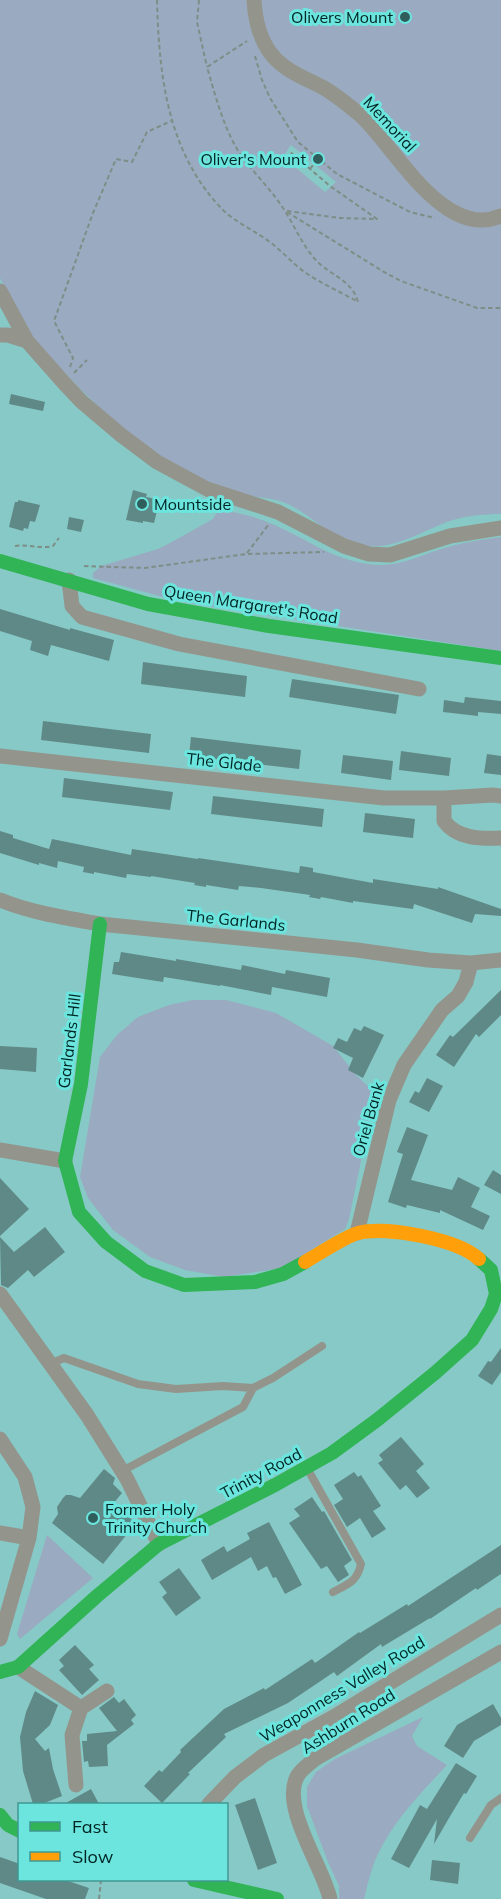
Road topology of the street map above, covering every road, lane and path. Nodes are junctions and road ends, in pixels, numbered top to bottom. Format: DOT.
graph roads {
  1 [pos="157,0"];
  2 [pos="198,0"];
  3 [pos="254,0"];
  4 [pos="262,38"];
  5 [pos="207,67"];
  6 [pos="171,121"];
  7 [pos="289,151"];
  8 [pos="318,159"];
  9 [pos="310,169"];
  10 [pos="284,210"];
  11 [pos="456,214"];
  12 [pos="501,216"];
  13 [pos="0,291"];
  14 [pos="501,308"];
  15 [pos="0,335"];
  16 [pos="27,341"];
  17 [pos="64,383"];
  18 [pos="278,512"];
  19 [pos="501,528"];
  20 [pos="59,538"];
  21 [pos="16,545"];
  22 [pos="10,549"];
  23 [pos="19,551"];
  24 [pos="326,552"];
  25 [pos="246,554"];
  26 [pos="0,561"];
  27 [pos="79,565"];
  28 [pos="69,580"];
  29 [pos="501,658"];
  30 [pos="419,689"];
  31 [pos="0,756"];
  32 [pos="501,796"];
  33 [pos="444,798"];
  34 [pos="501,838"];
  35 [pos="0,900"];
  36 [pos="100,924"];
  37 [pos="501,960"];
  38 [pos="471,963"];
  39 [pos="0,1150"];
  40 [pos="65,1161"];
  41 [pos="357,1233"];
  42 [pos="496,1266"];
  43 [pos="0,1294"];
  44 [pos="498,1294"];
  45 [pos="322,1346"];
  46 [pos="50,1364"];
  47 [pos="253,1388"];
  48 [pos="0,1439"];
  49 [pos="307,1467"];
  50 [pos="122,1471"];
  51 [pos="0,1533"];
  52 [pos="29,1538"];
  53 [pos="159,1544"];
  54 [pos="333,1592"];
  55 [pos="501,1615"];
  56 [pos="0,1639"];
  57 [pos="501,1652"];
  58 [pos="18,1667"];
  59 [pos="0,1672"];
  60 [pos="108,1691"];
  61 [pos="81,1708"];
  62 [pos="76,1785"];
  63 [pos="501,1798"];
  64 [pos="210,1803"];
  65 [pos="470,1838"];
  66 [pos="101,1881"];
  67 [pos="198,1881"];
  68 [pos="99,1899"];
  69 [pos="277,1899"];
  70 [pos="330,1899"];
  1 -- 6 [label="path"];
  2 -- 5 [label="path"];
  3 -- 4 [label="street"];
  4 -- 5 [label="path"];
  4 -- 8 [label="path"];
  4 -- 11 [label="street, Memorial"];
  5 -- 10 [label="path"];
  6 -- 10 [label="path"];
  6 -- 17 [label="path"];
  7 -- 9 [label="path"];
  8 -- 9 [label="path"];
  8 -- 11 [label="path"];
  9 -- 10 [label="path"];
  10 -- 14 [label="path"];
  11 -- 12 [label="street, Memorial"];
  13 -- 16 [label="street"];
  15 -- 16 [label="street"];
  16 -- 17 [label="street"];
  17 -- 18 [label="street"];
  18 -- 19 [label="street"];
  18 -- 25 [label="path"];
  20 -- 21 [label="path"];
  22 -- 23 [label="path"];
  24 -- 25 [label="path"];
  25 -- 27 [label="path"];
  26 -- 28 [label="street, Queen Margaret's Road"];
  28 -- 29 [label="street, Queen Margaret's Road"];
  28 -- 30 [label="street"];
  31 -- 33 [label="street, The Glade"];
  32 -- 33 [label="street, The Glade"];
  33 -- 34 [label="street"];
  35 -- 36 [label="street, The Garlands"];
  36 -- 38 [label="street, The Garlands"];
  36 -- 40 [label="street, Garlands Hill"];
  37 -- 38 [label="street, The Garlands"];
  38 -- 41 [label="street, Oriel Bank"];
  39 -- 40 [label="street"];
  40 -- 41 [label="street"];
  41 -- 42 [label="street"];
  42 -- 44 [label="street, Trinity Road"];
  43 -- 46 [label="street"];
  44 -- 49 [label="street, Trinity Road"];
  45 -- 47 [label="lane"];
  46 -- 47 [label="lane"];
  46 -- 50 [label="street"];
  47 -- 50 [label="lane"];
  48 -- 52 [label="street"];
  49 -- 53 [label="street, Trinity Road"];
  49 -- 54 [label="lane"];
  50 -- 53 [label="street"];
  51 -- 52 [label="street"];
  52 -- 56 [label="street"];
  53 -- 58 [label="street, Trinity Road"];
  55 -- 64 [label="street, Weaponness Valley Road"];
  57 -- 70 [label="street, Ashburn Road"];
  58 -- 59 [label="street, Trinity Road"];
  58 -- 61 [label="street"];
  60 -- 61 [label="street"];
  61 -- 62 [label="street"];
  63 -- 65 [label="lane"];
  66 -- 68 [label="path"];
  67 -- 69 [label="street"];
}
